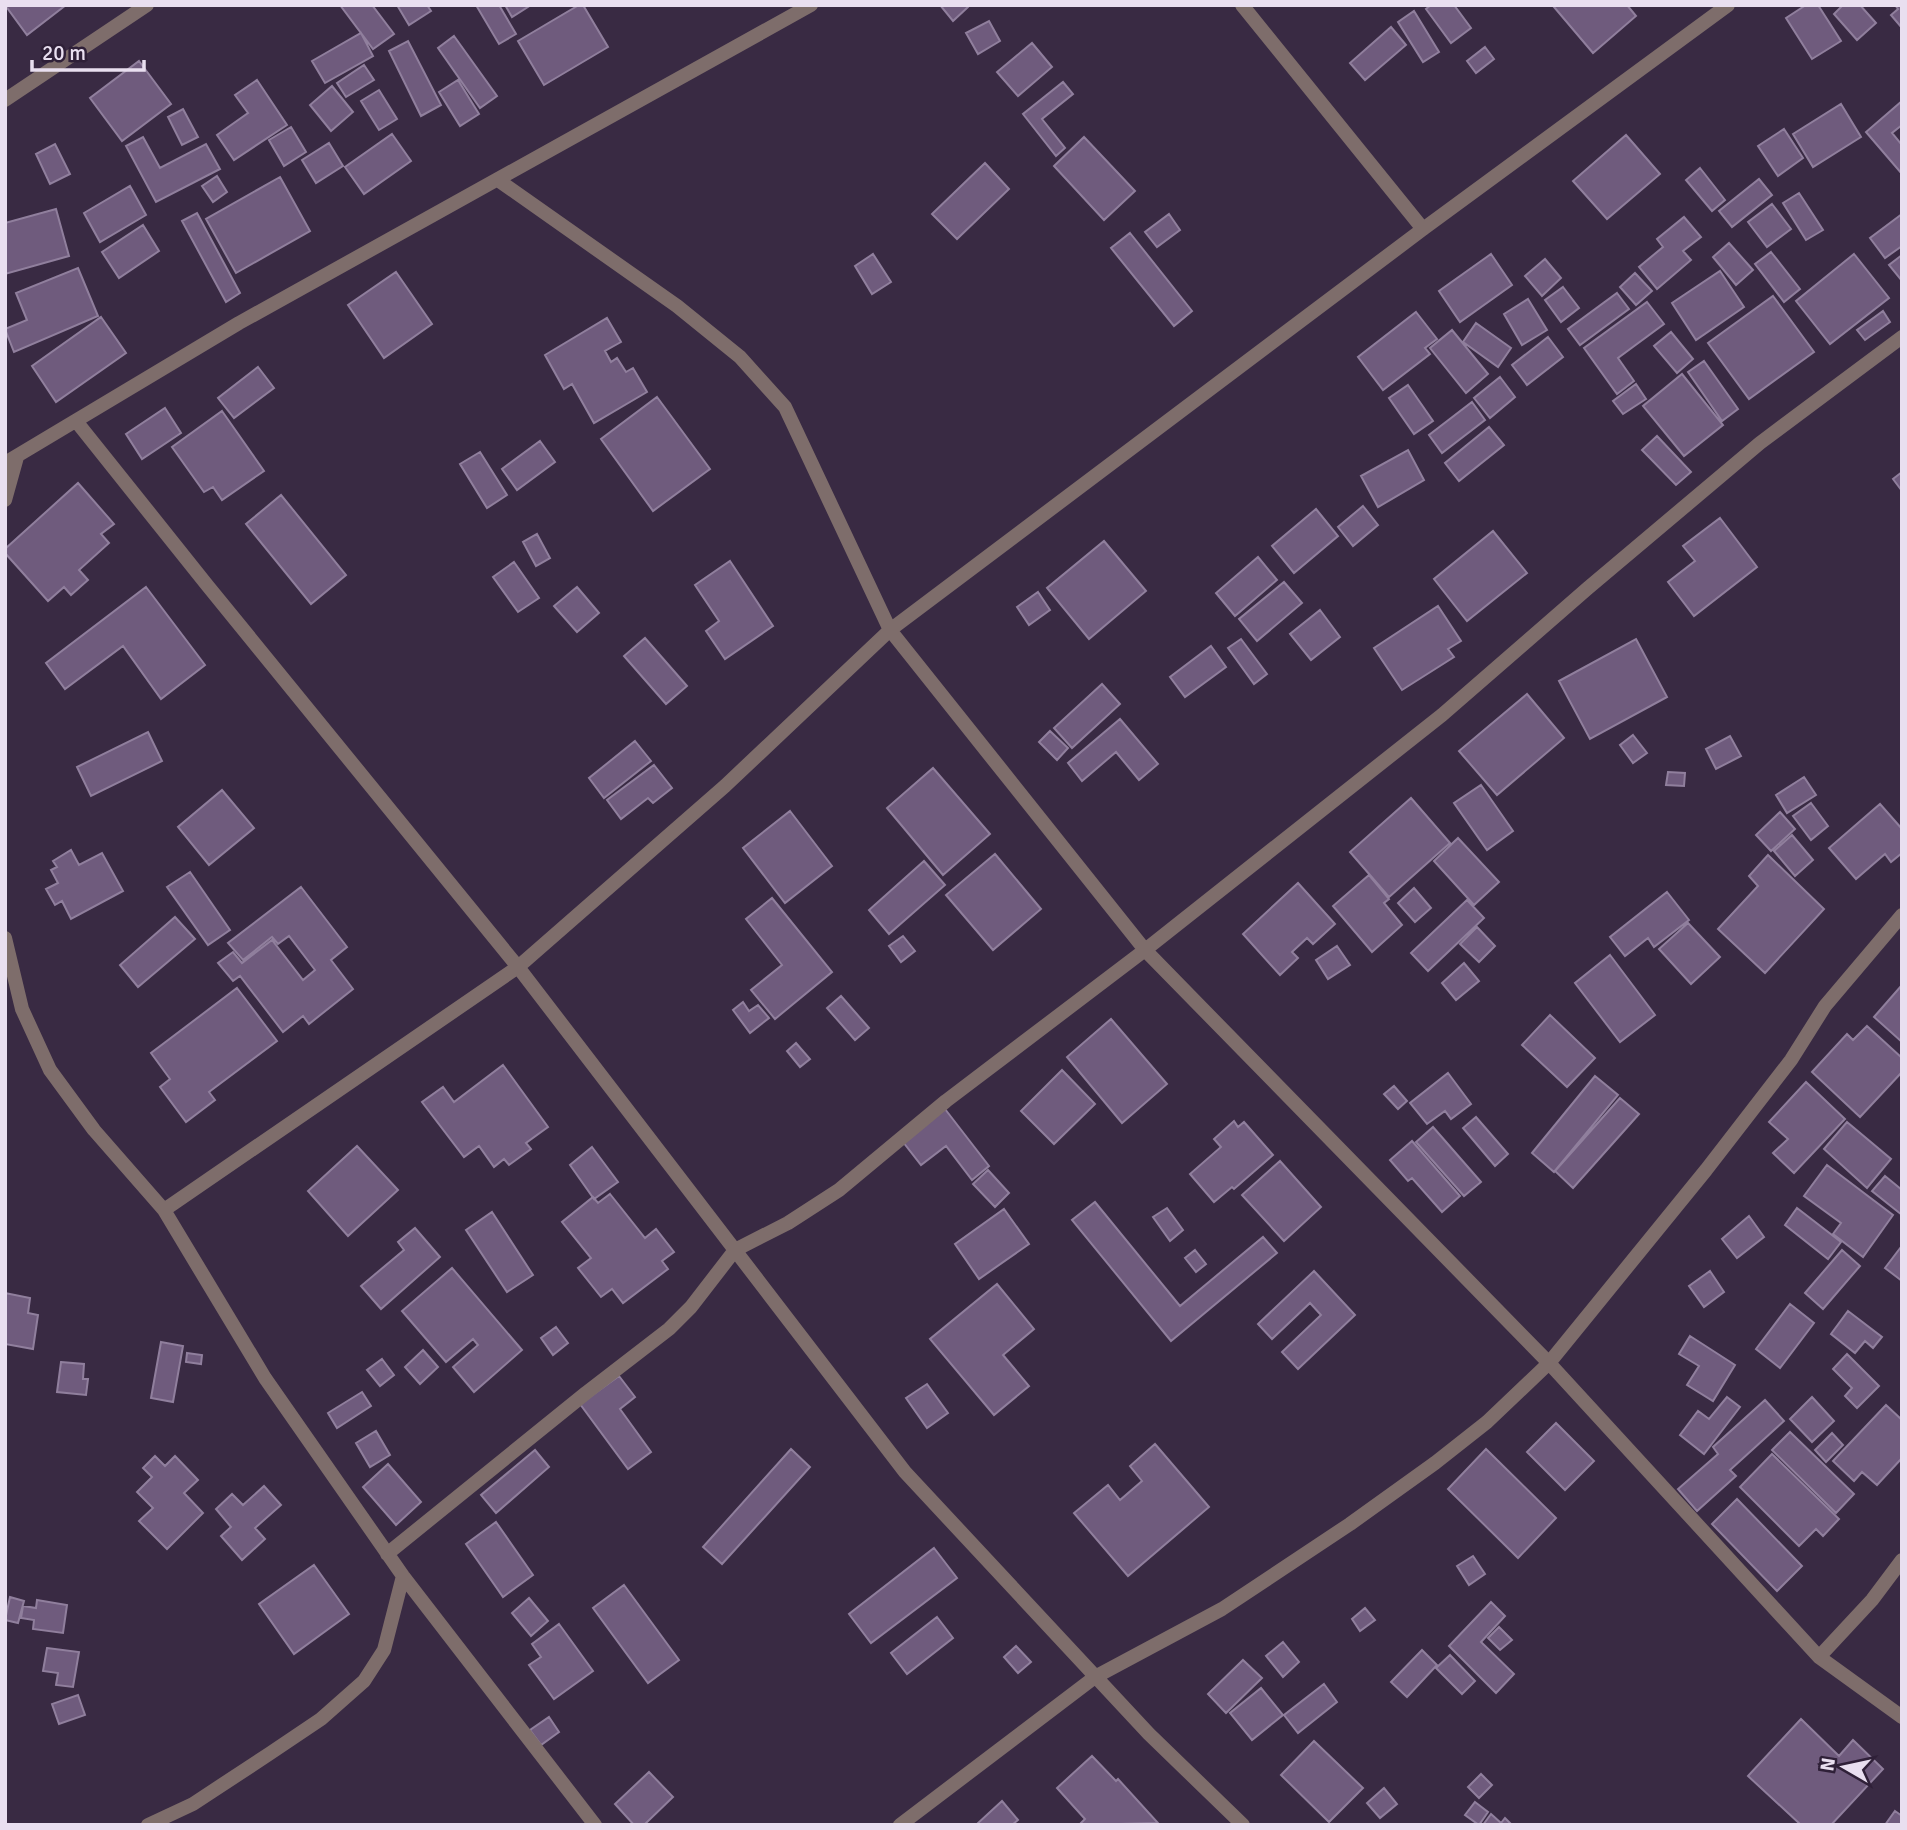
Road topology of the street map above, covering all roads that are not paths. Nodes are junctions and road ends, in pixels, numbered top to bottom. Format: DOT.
graph roads {
  1 [pos="148,5"];
  2 [pos="811,5"];
  3 [pos="1242,5"];
  4 [pos="1728,5"];
  5 [pos="5,100"];
  6 [pos="498,180"];
  7 [pos="1423,229"];
  8 [pos="1902,337"];
  9 [pos="76,421"];
  10 [pos="11,460"];
  11 [pos="5,500"];
  12 [pos="890,630"];
  13 [pos="1902,915"];
  14 [pos="5,938"];
  15 [pos="1145,950"];
  16 [pos="518,967"];
  17 [pos="164,1210"];
  18 [pos="735,1250"];
  19 [pos="1549,1363"];
  20 [pos="387,1554"];
  21 [pos="1902,1560"];
  22 [pos="403,1576"];
  23 [pos="1819,1657"];
  24 [pos="1095,1677"];
  25 [pos="1902,1717"];
  26 [pos="148,1825"];
  27 [pos="595,1825"];
  28 [pos="900,1825"];
  29 [pos="1243,1825"];
  1 -- 5 [label="street"];
  2 -- 6 [label="street"];
  3 -- 7 [label="street"];
  4 -- 7 [label="street"];
  6 -- 9 [label="street"];
  6 -- 12 [label="street"];
  7 -- 12 [label="street"];
  8 -- 15 [label="street"];
  9 -- 10 [label="street"];
  9 -- 16 [label="street"];
  10 -- 11 [label="street"];
  12 -- 15 [label="street"];
  12 -- 16 [label="street"];
  13 -- 19 [label="street"];
  14 -- 17 [label="street"];
  15 -- 18 [label="street"];
  15 -- 19 [label="street"];
  16 -- 17 [label="street"];
  16 -- 18 [label="street"];
  17 -- 20 [label="street"];
  18 -- 20 [label="street"];
  18 -- 24 [label="street"];
  19 -- 23 [label="street"];
  19 -- 24 [label="street"];
  20 -- 22 [label="street"];
  21 -- 23 [label="street"];
  22 -- 26 [label="street"];
  22 -- 27 [label="street"];
  23 -- 25 [label="street"];
  24 -- 28 [label="street"];
  24 -- 29 [label="street"];
}
